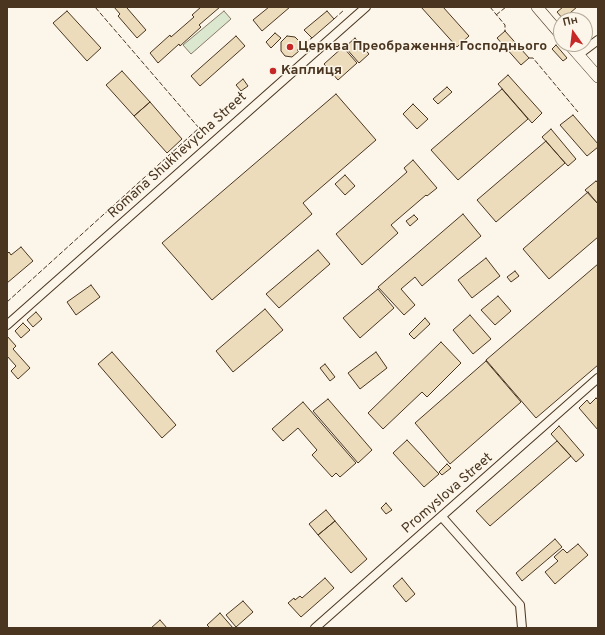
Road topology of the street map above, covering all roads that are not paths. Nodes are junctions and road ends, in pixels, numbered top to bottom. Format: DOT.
graph roads {
  1 [pos="366,7"];
  2 [pos="537,7"];
  3 [pos="553,26"];
  4 [pos="598,40"];
  5 [pos="576,52"];
  6 [pos="578,55"];
  7 [pos="598,77"];
  8 [pos="7,325"];
  9 [pos="598,378"];
  10 [pos="442,517"];
  11 [pos="315,628"];
  12 [pos="522,628"];
  1 -- 8 [label="street, Romana Shukhevycha Street"];
  2 -- 3 [label="main road"];
  4 -- 6 [label="street"];
  5 -- 6 [label="main road"];
  6 -- 7 [label="main road"];
  9 -- 10 [label="street, Promyslova Street"];
  10 -- 11 [label="street, Promyslova Street"];
  10 -- 12 [label="street"];
}
